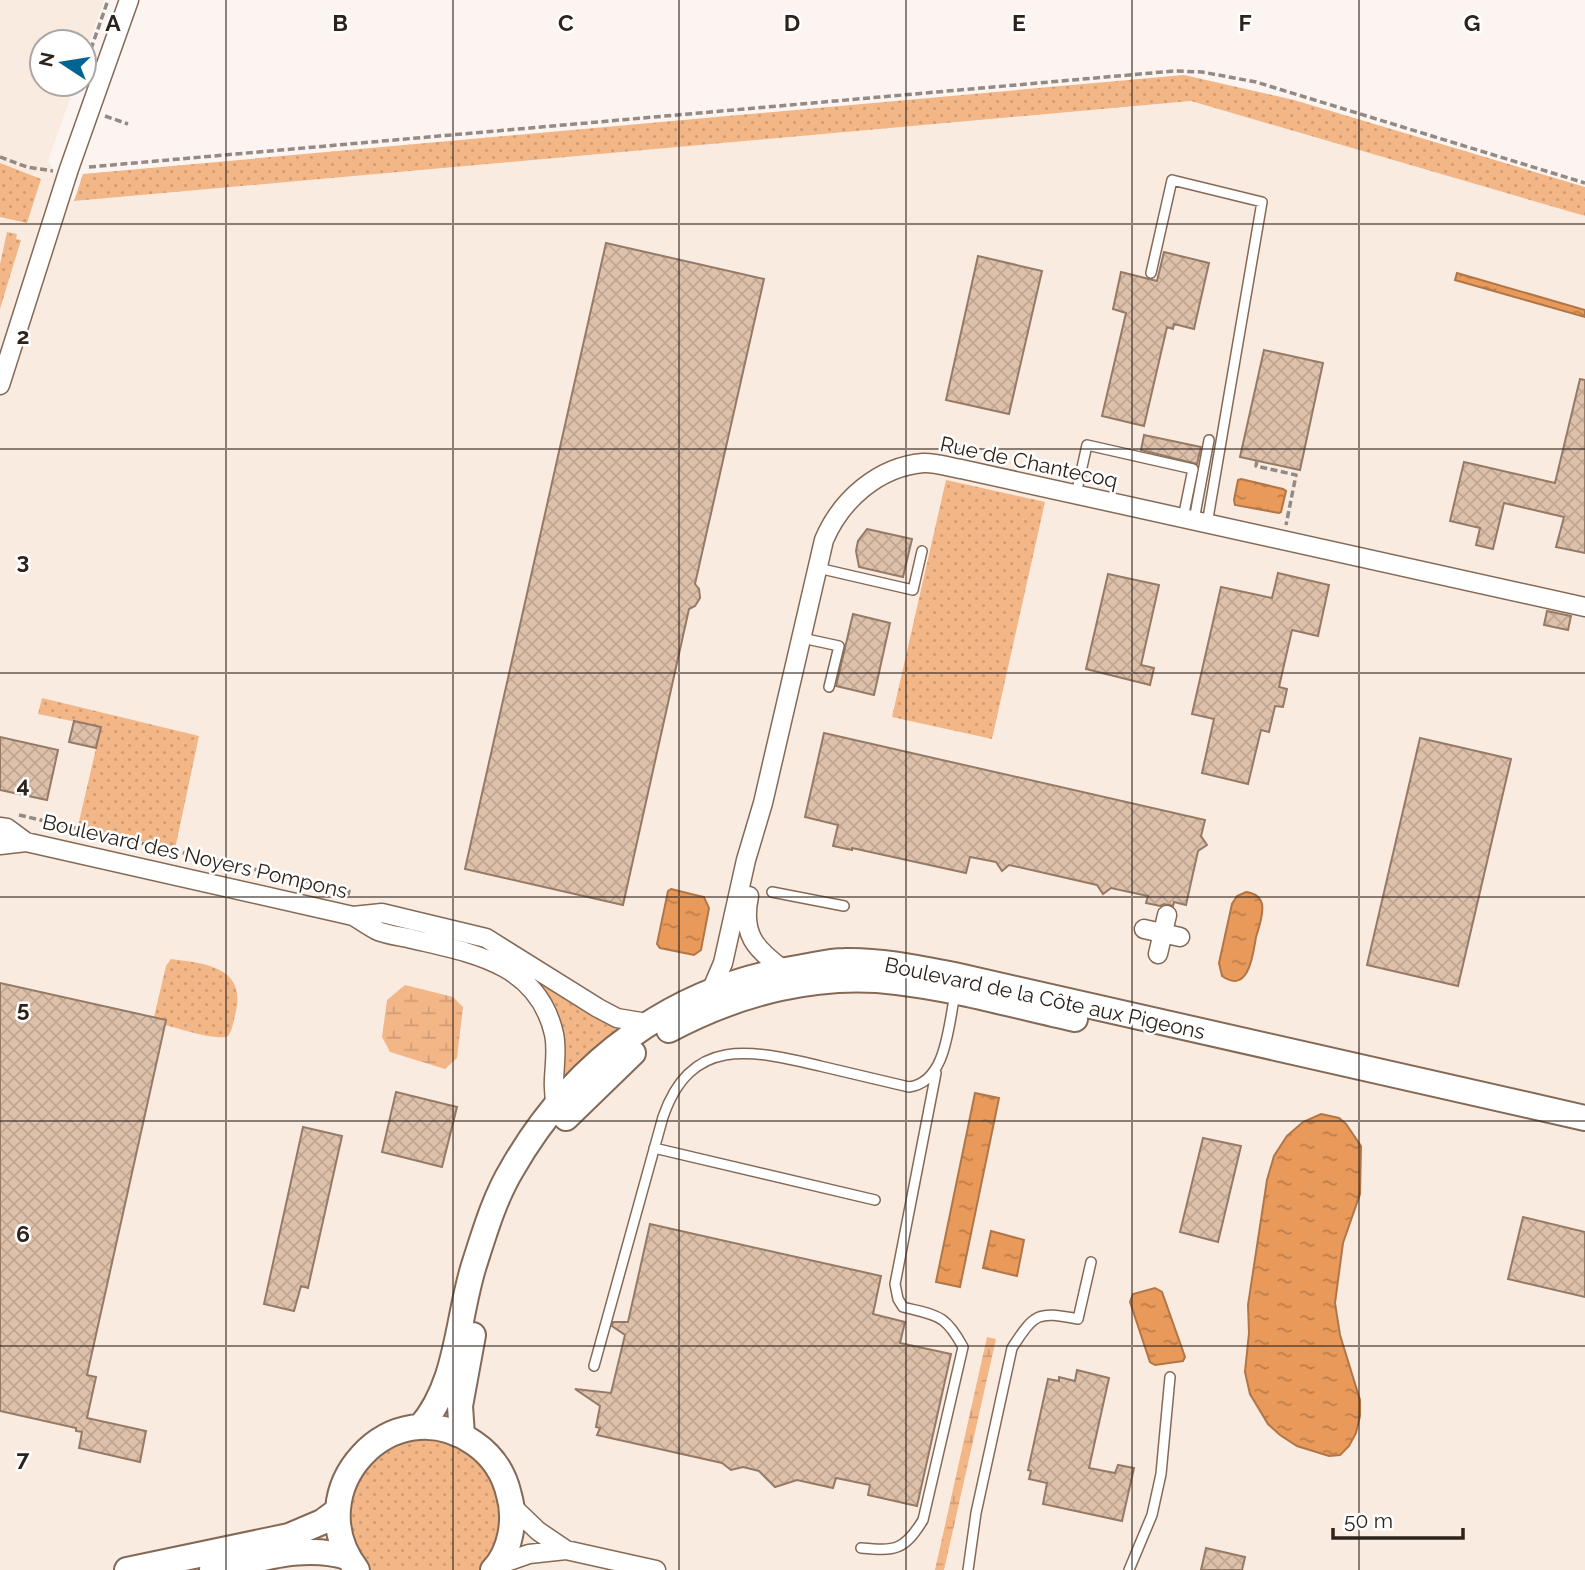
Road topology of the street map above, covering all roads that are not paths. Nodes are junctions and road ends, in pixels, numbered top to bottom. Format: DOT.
graph roads {
  1 [pos="129,0"];
  2 [pos="1152,273"];
  3 [pos="0,385"];
  4 [pos="1209,440"];
  5 [pos="1076,494"];
  6 [pos="1195,521"];
  7 [pos="922,551"];
  8 [pos="818,568"];
  9 [pos="1585,607"];
  10 [pos="802,638"];
  11 [pos="830,687"];
  12 [pos="763,803"];
  13 [pos="6,820"];
  14 [pos="26,842"];
  15 [pos="0,845"];
  16 [pos="772,891"];
  17 [pos="844,906"];
  18 [pos="348,915"];
  19 [pos="1167,915"];
  20 [pos="1144,929"];
  21 [pos="1171,935"];
  22 [pos="1158,954"];
  23 [pos="784,970"];
  24 [pos="711,991"];
  25 [pos="956,993"];
  26 [pos="647,1023"];
  27 [pos="936,1071"];
  28 [pos="556,1104"];
  29 [pos="1585,1118"];
  30 [pos="1585,1133"];
  31 [pos="654,1148"];
  32 [pos="875,1200"];
  33 [pos="1091,1262"];
  34 [pos="594,1366"];
  35 [pos="1170,1377"];
  36 [pos="420,1427"];
  37 [pos="462,1435"];
  38 [pos="513,1507"];
  39 [pos="337,1511"];
  40 [pos="861,1549"];
  41 [pos="566,1550"];
  42 [pos="352,1563"];
  43 [pos="495,1567"];
  44 [pos="127,1570"];
  45 [pos="212,1570"];
  46 [pos="656,1570"];
  47 [pos="968,1570"];
  48 [pos="1129,1570"];
  1 -- 3 [label="street"];
  2 -- 6 [label="lane"];
  4 -- 6 [label="lane"];
  5 -- 6 [label="street, Rue de Chantecoq"];
  5 -- 6 [label="lane"];
  5 -- 8 [label="street, Rue de Chantecoq"];
  6 -- 9 [label="street, Rue de Chantecoq"];
  7 -- 8 [label="lane"];
  8 -- 10 [label="street, Rue de Chantecoq"];
  10 -- 11 [label="lane"];
  10 -- 12 [label="street, Rue de Chantecoq"];
  12 -- 23 [label="street"];
  12 -- 24 [label="street, Rue de Chantecoq"];
  13 -- 14 [label="street, Boulevard des Noyers Pompons"];
  14 -- 15 [label="street, Boulevard des Noyers Pompons"];
  14 -- 18 [label="street, Boulevard des Noyers Pompons"];
  16 -- 17 [label="lane"];
  18 -- 26 [label="street, Boulevard des Noyers Pompons"];
  18 -- 28 [label="street, Boulevard des Noyers Pompons"];
  19 -- 21 [label="street"];
  20 -- 21 [label="street"];
  21 -- 22 [label="street"];
  23 -- 24 [label="street, Boulevard de la Côte aux Pigeons"];
  23 -- 29 [label="street, Boulevard de la Côte aux Pigeons"];
  24 -- 26 [label="street, Boulevard de la Côte aux Pigeons"];
  25 -- 27 [label="lane"];
  25 -- 30 [label="street, Boulevard de la Côte aux Pigeons"];
  25 -- 37 [label="street, Boulevard de la Côte aux Pigeons"];
  26 -- 28 [label="street, Boulevard de la Côte aux Pigeons"];
  27 -- 31 [label="lane"];
  27 -- 40 [label="lane"];
  28 -- 36 [label="street, Boulevard de la Côte aux Pigeons"];
  31 -- 32 [label="lane"];
  31 -- 34 [label="lane"];
  33 -- 47 [label="lane"];
  35 -- 48 [label="lane"];
  36 -- 37 [label="street"];
  36 -- 39 [label="street"];
  37 -- 38 [label="street"];
  38 -- 41 [label="street"];
  38 -- 43 [label="street"];
  39 -- 42 [label="street"];
  39 -- 44 [label="street"];
  41 -- 43 [label="street"];
  41 -- 46 [label="street"];
  42 -- 45 [label="street"];
}
